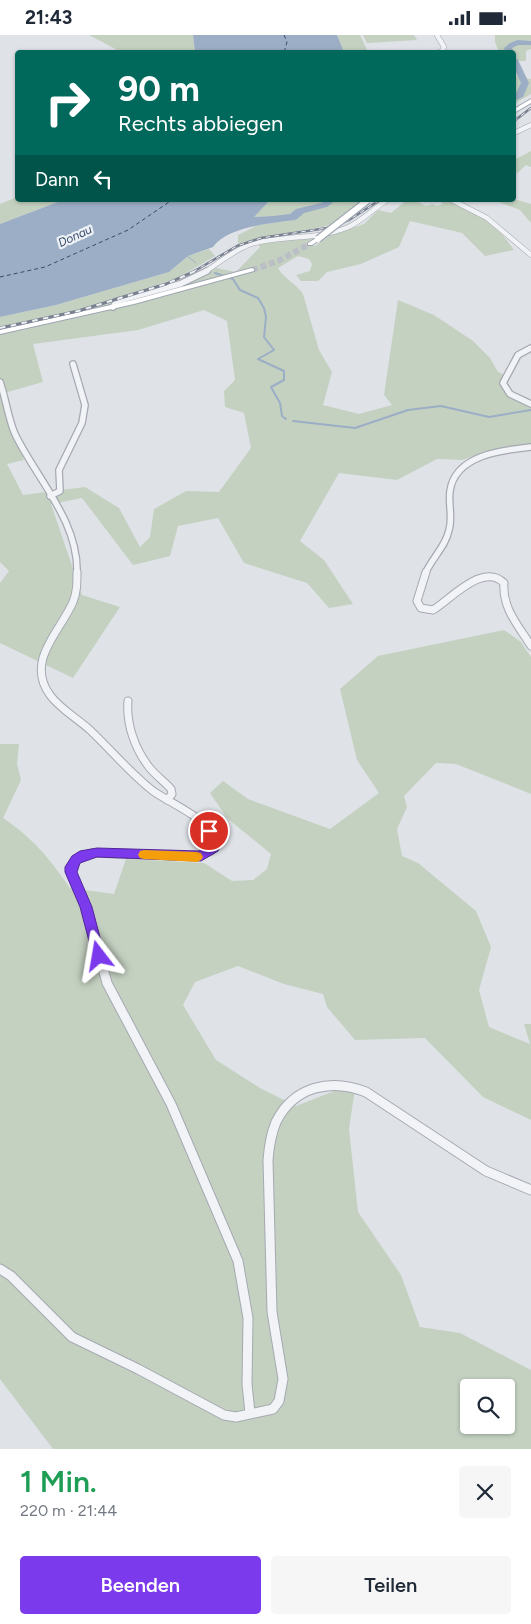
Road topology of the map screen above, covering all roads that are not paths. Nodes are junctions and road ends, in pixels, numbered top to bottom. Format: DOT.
graph roads {
  1 [pos="437,35"];
  2 [pos="442,50"];
  3 [pos="531,101"];
  4 [pos="516,110"];
  5 [pos="531,125"];
  6 [pos="516,132"];
  7 [pos="366,202"];
  8 [pos="384,202"];
  9 [pos="456,202"];
  10 [pos="310,244"];
  11 [pos="531,255"];
  12 [pos="252,270"];
  13 [pos="113,307"];
  14 [pos="0,332"];
  15 [pos="531,348"];
  16 [pos="73,364"];
  17 [pos="0,382"];
  18 [pos="531,404"];
  19 [pos="531,447"];
  20 [pos="50,496"];
  21 [pos="531,646"];
  22 [pos="128,701"];
  23 [pos="167,800"];
  24 [pos="531,1190"];
  25 [pos="0,1269"];
  26 [pos="250,1413"];
  1 -- 2 [label="street"];
  3 -- 4 [label="main road"];
  5 -- 6 [label="street"];
  7 -- 10 [label="main road, bridge"];
  8 -- 13 [label="street"];
  9 -- 11 [label="street"];
  12 -- 13 [label="main road"];
  13 -- 14 [label="main road"];
  15 -- 18 [label="street"];
  16 -- 20 [label="street"];
  17 -- 20 [label="street"];
  19 -- 21 [label="street"];
  20 -- 23 [label="street"];
  22 -- 23 [label="street"];
  23 -- 26 [label="street"];
  24 -- 26 [label="street"];
  25 -- 26 [label="street"];
}
